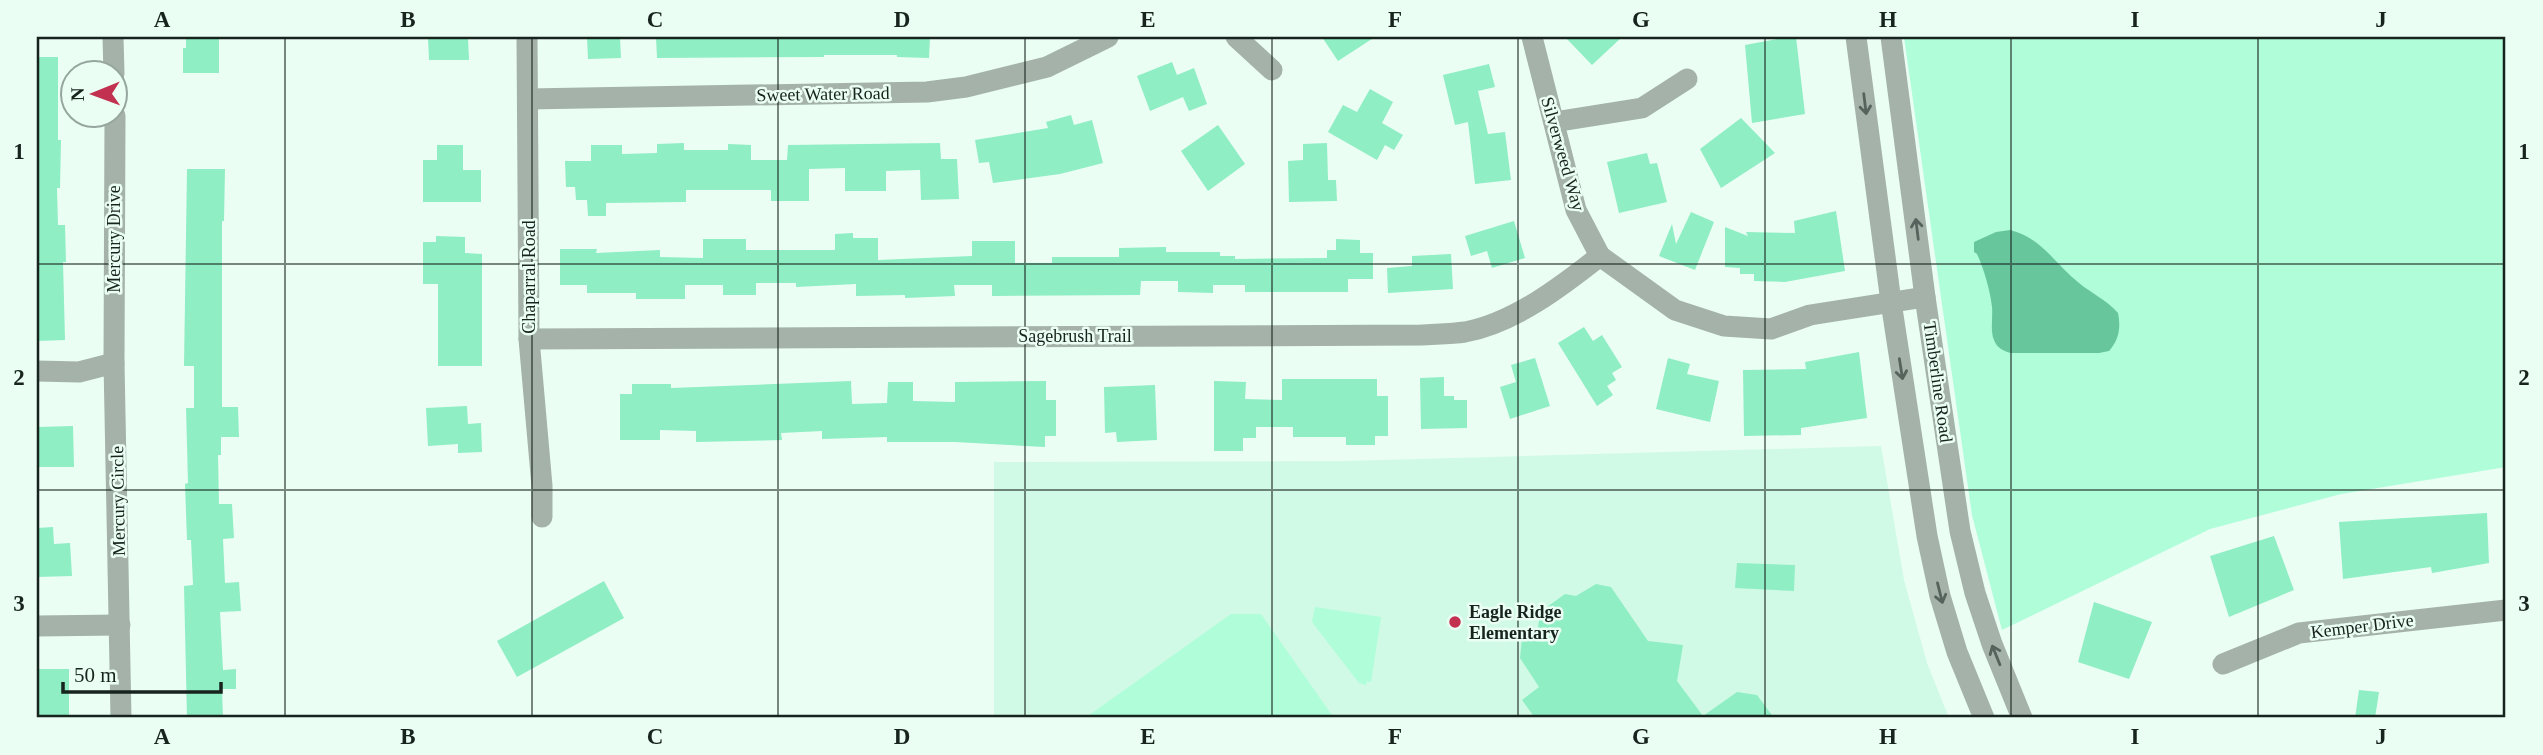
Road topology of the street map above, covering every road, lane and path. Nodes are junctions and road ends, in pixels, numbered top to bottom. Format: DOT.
graph roads {
  1 [pos="113,37"];
  2 [pos="527,37"];
  3 [pos="1108,37"];
  4 [pos="1236,37"];
  5 [pos="1532,37"];
  6 [pos="1856,37"];
  7 [pos="1891,37"];
  8 [pos="114,60"];
  9 [pos="1272,70"];
  10 [pos="1688,79"];
  11 [pos="528,99"];
  12 [pos="1554,122"];
  13 [pos="115,130"];
  14 [pos="1600,256"];
  15 [pos="1925,297"];
  16 [pos="1891,302"];
  17 [pos="529,339"];
  18 [pos="114,363"];
  19 [pos="37,371"];
  20 [pos="542,517"];
  21 [pos="2506,610"];
  22 [pos="37,625"];
  23 [pos="121,625"];
  24 [pos="2223,664"];
  25 [pos="121,718"];
  26 [pos="1984,718"];
  27 [pos="2022,718"];
  1 -- 8 [label="street"];
  2 -- 11 [label="street, Chaparral Road"];
  3 -- 11 [label="street, Sweet Water Road"];
  4 -- 9 [label="street"];
  5 -- 12 [label="street, Silverweed Way"];
  6 -- 16 [label="street, Timberline Road, one-way"];
  15 -- 7 [label="street, Timberline Road, one-way"];
  10 -- 12 [label="street"];
  11 -- 17 [label="street, Chaparral Road"];
  12 -- 14 [label="street, Silverweed Way"];
  13 -- 18 [label="street, Mercury Drive"];
  14 -- 16 [label="street, Silverweed Way"];
  14 -- 17 [label="street, Sagebrush Trail"];
  15 -- 16 [label="street, Silverweed Way"];
  27 -- 15 [label="street, Timberline Road, one-way"];
  16 -- 26 [label="street, Timberline Road, one-way"];
  17 -- 20 [label="street, Chaparral Road"];
  18 -- 19 [label="street"];
  18 -- 23 [label="street, Mercury Circle"];
  21 -- 24 [label="street, Kemper Drive"];
  22 -- 23 [label="street"];
  23 -- 25 [label="street, Mercury Circle"];
}
